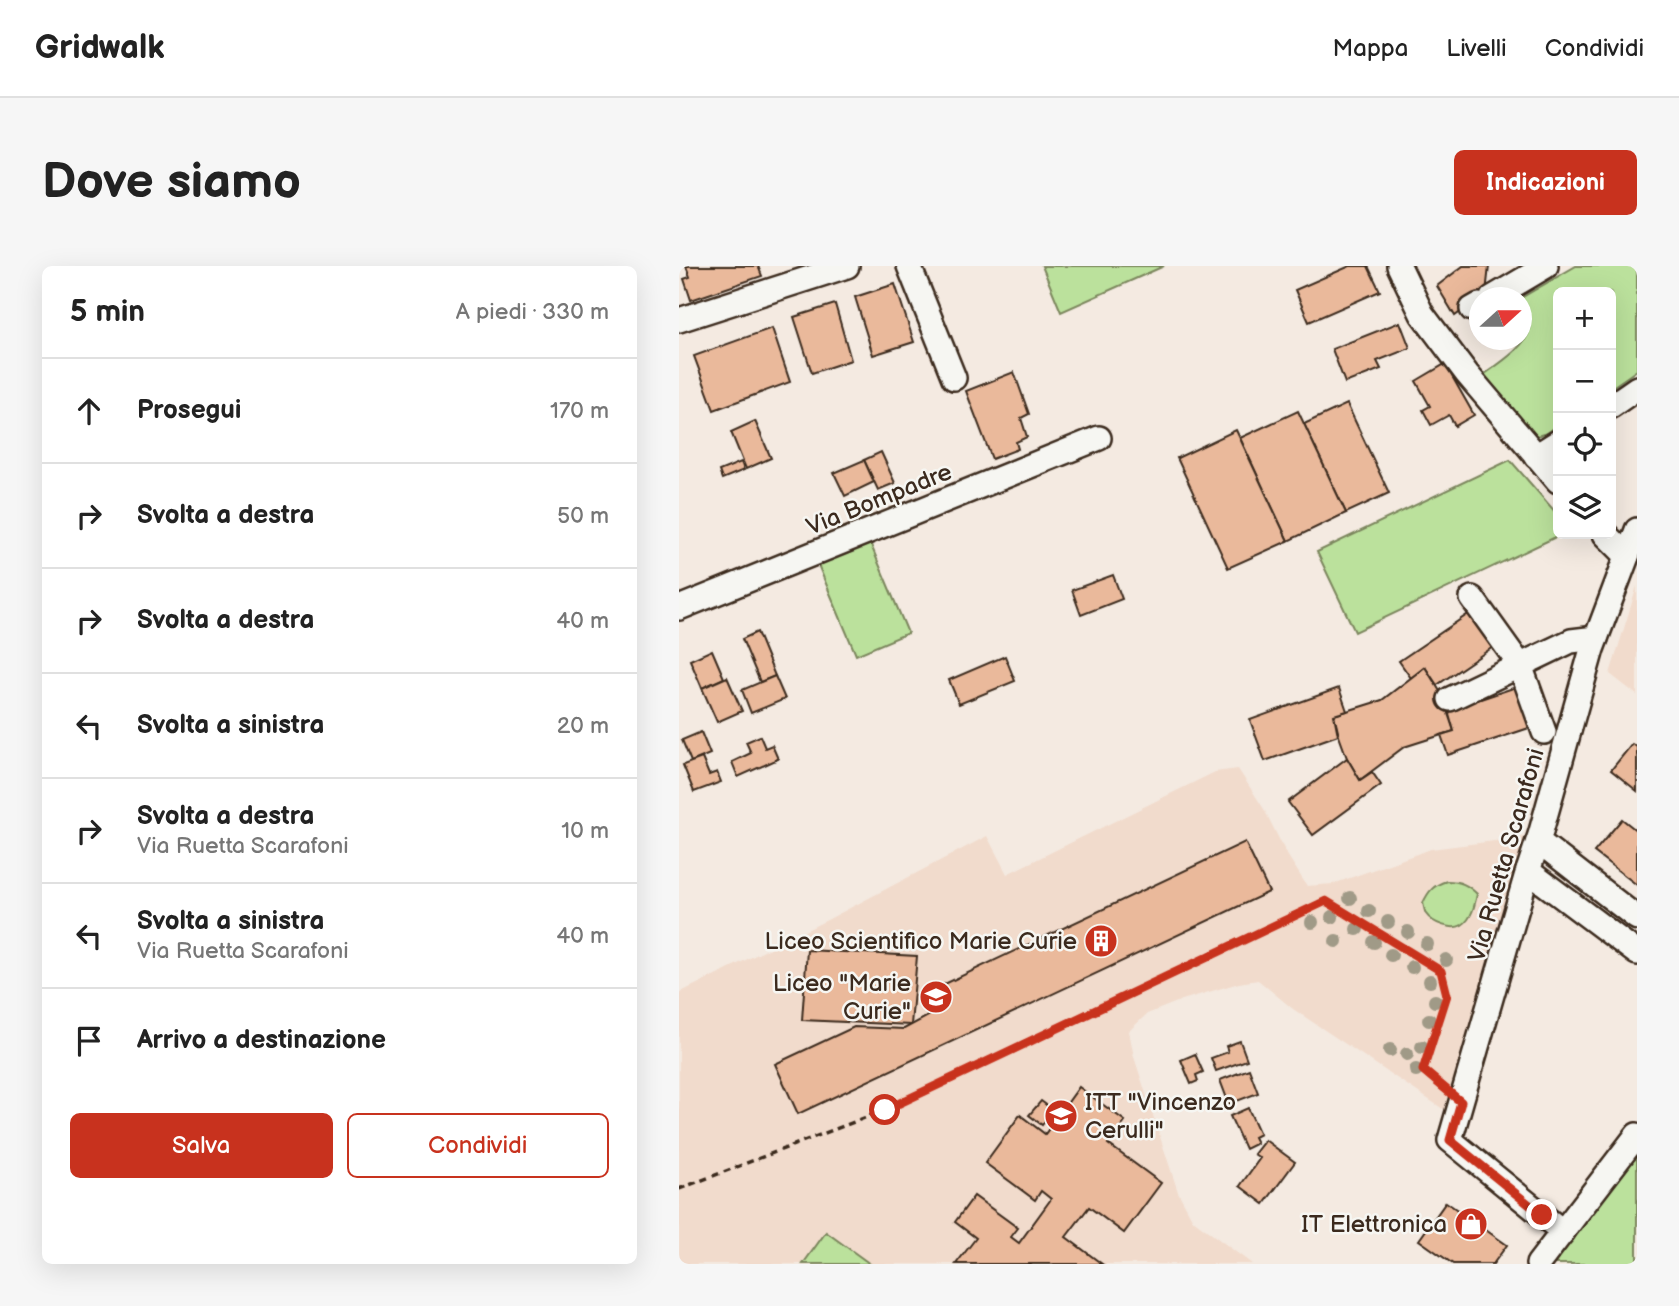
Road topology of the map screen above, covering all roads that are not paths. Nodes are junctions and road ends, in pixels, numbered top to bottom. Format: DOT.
graph roads {
  1 [pos="847,266"];
  2 [pos="909,266"];
  3 [pos="1398,266"];
  4 [pos="1546,266"];
  5 [pos="1511,287"];
  6 [pos="679,320"];
  7 [pos="954,378"];
  8 [pos="1637,388"];
  9 [pos="1616,403"];
  10 [pos="1099,438"];
  11 [pos="1553,445"];
  12 [pos="1536,456"];
  13 [pos="1554,476"];
  14 [pos="1637,530"];
  15 [pos="1610,539"];
  16 [pos="1627,556"];
  17 [pos="1472,598"];
  18 [pos="679,608"];
  19 [pos="1596,638"];
  20 [pos="1520,665"];
  21 [pos="1450,699"];
  22 [pos="1543,732"];
  23 [pos="1538,841"];
  24 [pos="1528,871"];
  25 [pos="1579,874"];
  26 [pos="1562,897"];
  27 [pos="1637,918"];
  28 [pos="1637,953"];
  29 [pos="1637,1135"];
  30 [pos="1563,1232"];
  31 [pos="1538,1264"];
  1 -- 6 [label="street"];
  2 -- 7 [label="street"];
  3 -- 12 [label="street"];
  4 -- 5 [label="street"];
  8 -- 9 [label="street"];
  10 -- 18 [label="street, Via Bompadre"];
  11 -- 12 [label="street"];
  12 -- 13 [label="street"];
  14 -- 16 [label="street, Via Ruetta Scarafoni"];
  15 -- 16 [label="street"];
  16 -- 19 [label="street, Via Ruetta Scarafoni"];
  17 -- 20 [label="street"];
  19 -- 20 [label="street"];
  19 -- 23 [label="street, Via Ruetta Scarafoni"];
  20 -- 21 [label="street"];
  20 -- 22 [label="street"];
  23 -- 24 [label="street, Via Ruetta Scarafoni"];
  23 -- 25 [label="street"];
  24 -- 26 [label="street"];
  24 -- 30 [label="street, Via Ruetta Scarafoni"];
  25 -- 26 [label="street"];
  25 -- 27 [label="street"];
  26 -- 28 [label="street"];
  29 -- 30 [label="street"];
  30 -- 31 [label="street"];
}
